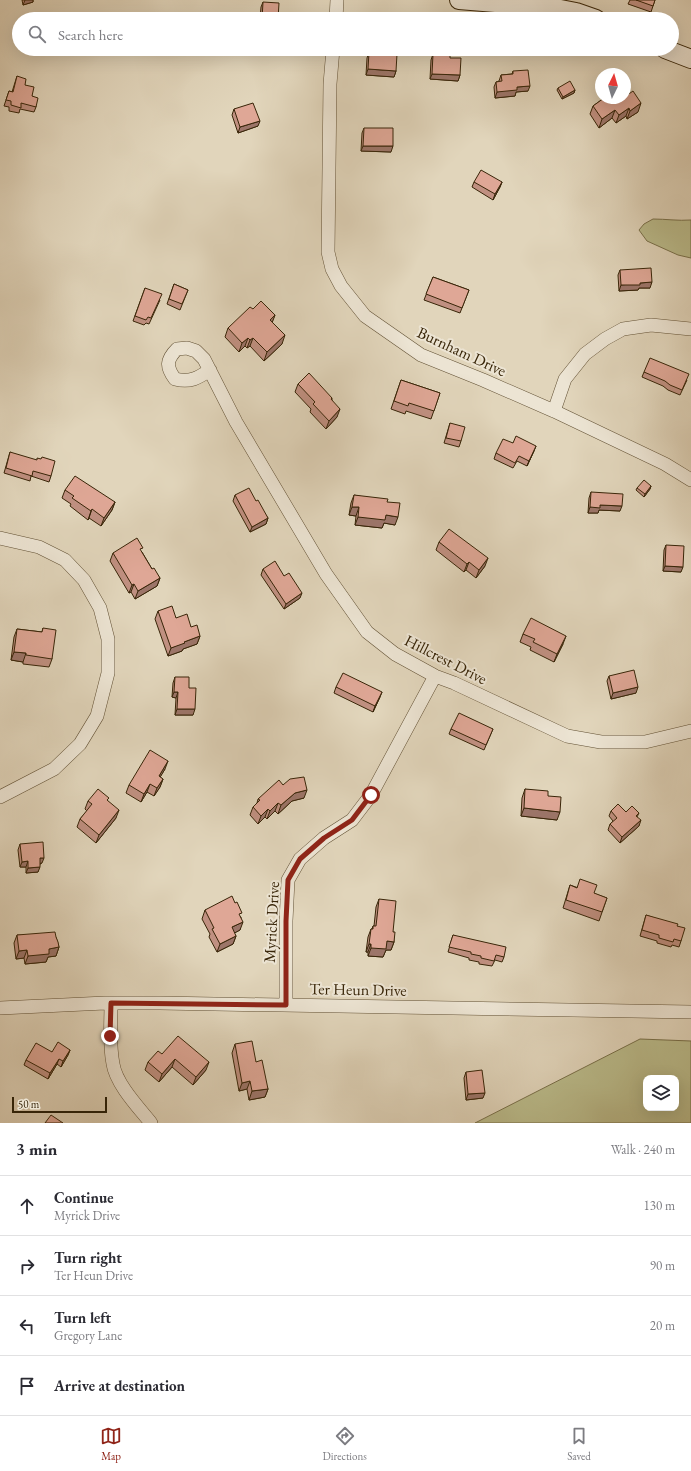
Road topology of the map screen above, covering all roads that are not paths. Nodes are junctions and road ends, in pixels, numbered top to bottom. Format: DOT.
graph roads {
  1 [pos="337,0"];
  2 [pos="459,0"];
  3 [pos="336,12"];
  4 [pos="576,12"];
  5 [pos="679,54"];
  6 [pos="332,56"];
  7 [pos="691,59"];
  8 [pos="691,329"];
  9 [pos="210,370"];
  10 [pos="554,411"];
  11 [pos="691,480"];
  12 [pos="0,538"];
  13 [pos="434,676"];
  14 [pos="691,731"];
  15 [pos="0,797"];
  16 [pos="111,1003"];
  17 [pos="286,1005"];
  18 [pos="0,1008"];
  19 [pos="691,1012"];
  20 [pos="151,1123"];
  1 -- 3 [label="street"];
  2 -- 4 [label="main road"];
  5 -- 7 [label="main road"];
  6 -- 10 [label="street, Burnham Drive"];
  8 -- 10 [label="street"];
  9 -- 13 [label="street, Hillcrest Drive"];
  10 -- 11 [label="street, Burnham Drive"];
  12 -- 15 [label="street"];
  13 -- 14 [label="street, Hillcrest Drive"];
  13 -- 17 [label="street, Myrick Drive"];
  16 -- 17 [label="street, Ter Heun Drive"];
  16 -- 18 [label="street, Ter Heun Drive"];
  16 -- 20 [label="street"];
  17 -- 19 [label="street, Ter Heun Drive"];
}
